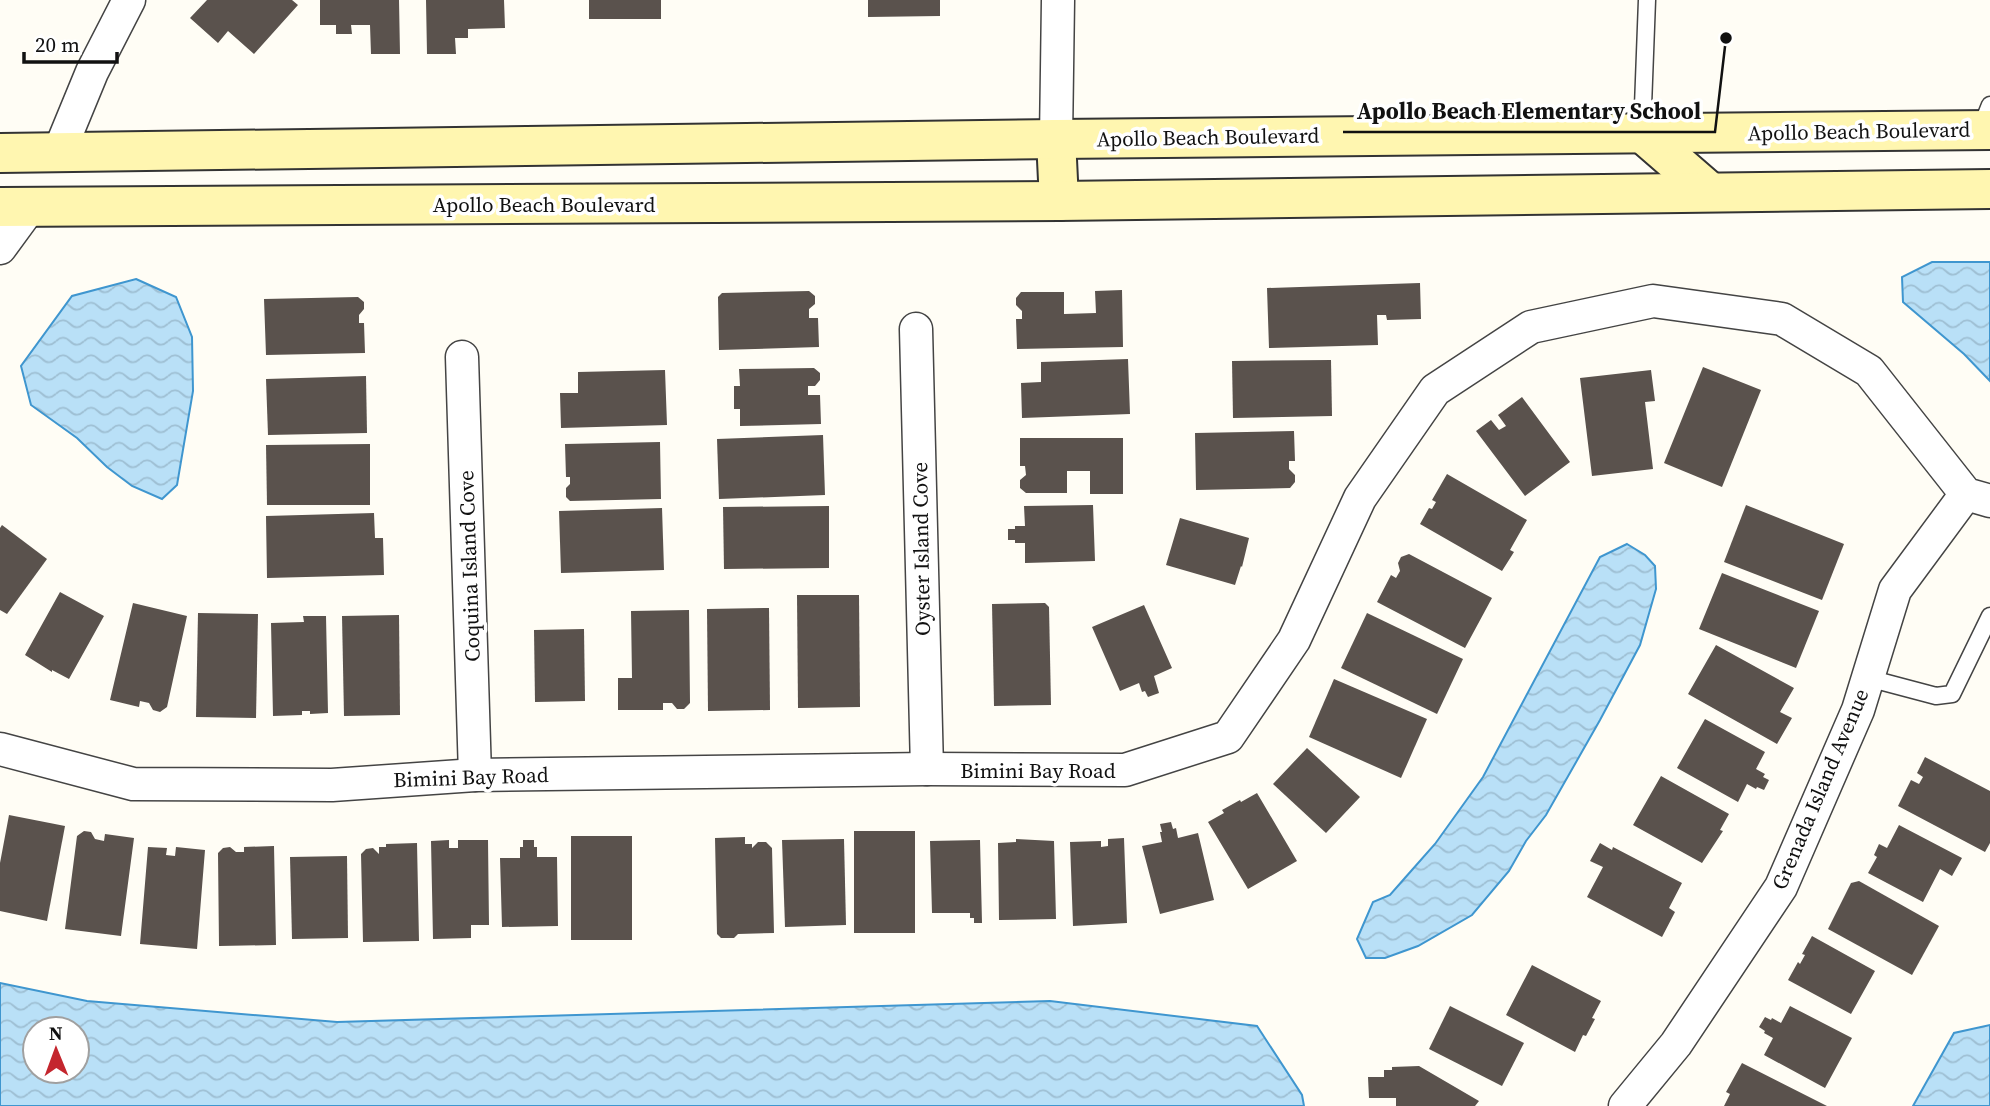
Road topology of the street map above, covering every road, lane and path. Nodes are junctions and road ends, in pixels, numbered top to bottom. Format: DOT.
graph roads {
  1 [pos="128,0"];
  2 [pos="1058,0"];
  3 [pos="1647,0"];
  4 [pos="1986,121"];
  5 [pos="1642,133"];
  6 [pos="1056,139"];
  7 [pos="59,152"];
  8 [pos="0,153"];
  9 [pos="1990,188"];
  10 [pos="1819,191"];
  11 [pos="1710,192"];
  12 [pos="1059,201"];
  13 [pos="15,207"];
  14 [pos="0,248"];
  15 [pos="916,329"];
  16 [pos="462,357"];
  17 [pos="1978,497"];
  18 [pos="1990,616"];
  19 [pos="1868,678"];
  20 [pos="0,749"];
  21 [pos="927,769"];
  22 [pos="475,775"];
  23 [pos="1625,1106"];
  1 -- 7 [label="street"];
  2 -- 6 [label="street"];
  3 -- 5 [label="lane"];
  4 -- 5 [label="main road, Apollo Beach Boulevard"];
  4 -- 10 [label="main road"];
  5 -- 6 [label="main road, Apollo Beach Boulevard"];
  5 -- 11 [label="main road"];
  6 -- 7 [label="main road, Apollo Beach Boulevard"];
  6 -- 12 [label="main road"];
  7 -- 8 [label="main road, Apollo Beach Boulevard"];
  7 -- 13 [label="main road"];
  9 -- 10 [label="main road, Apollo Beach Boulevard"];
  10 -- 11 [label="main road, Apollo Beach Boulevard"];
  11 -- 12 [label="main road, Apollo Beach Boulevard"];
  12 -- 13 [label="main road, Apollo Beach Boulevard"];
  13 -- 14 [label="street"];
  15 -- 21 [label="street, Oyster Island Cove"];
  16 -- 22 [label="street, Coquina Island Cove"];
  17 -- 19 [label="street, Grenada Island Avenue"];
  17 -- 21 [label="street, Bimini Bay Road"];
  18 -- 19 [label="lane"];
  19 -- 23 [label="street, Grenada Island Avenue"];
  20 -- 22 [label="street, Bimini Bay Road"];
  21 -- 22 [label="street, Bimini Bay Road"];
}
